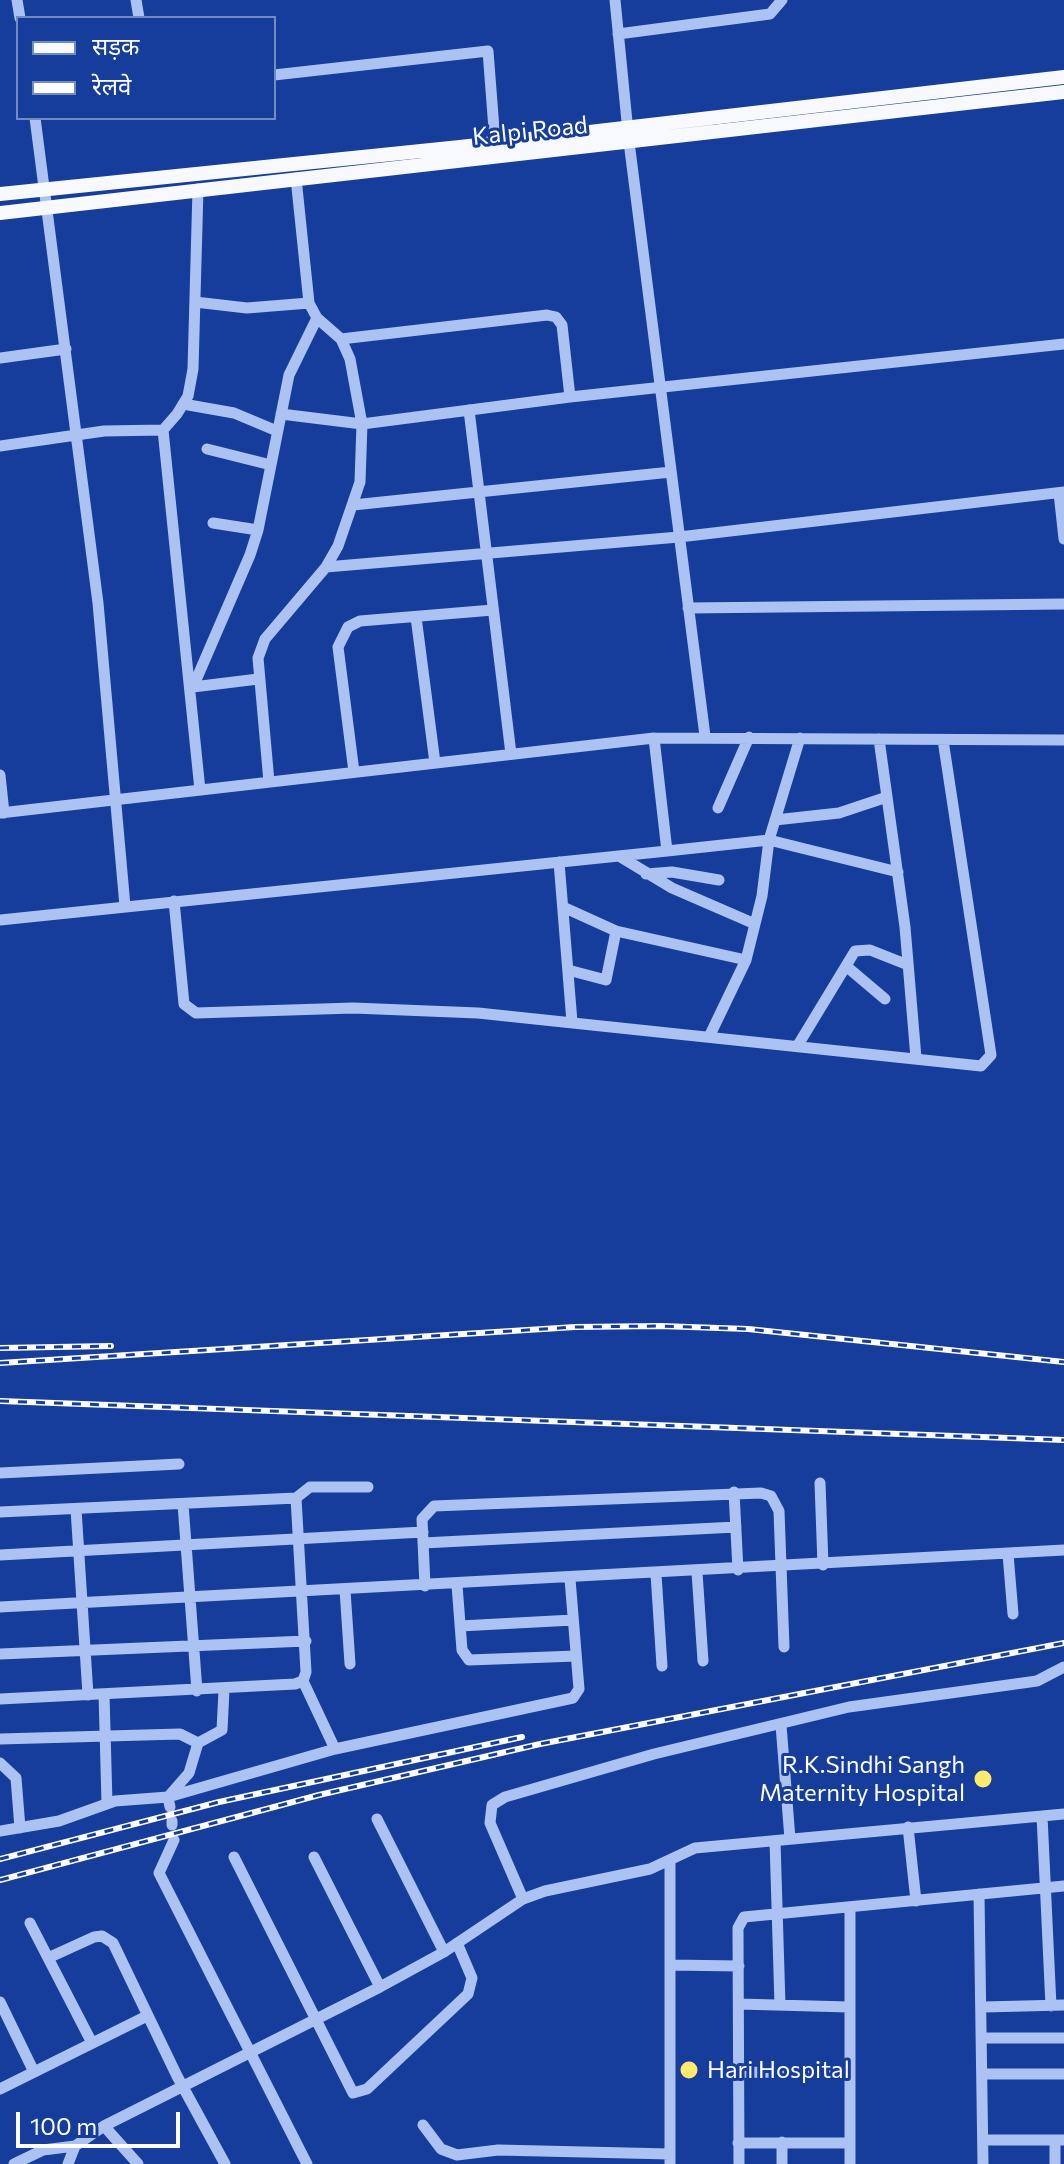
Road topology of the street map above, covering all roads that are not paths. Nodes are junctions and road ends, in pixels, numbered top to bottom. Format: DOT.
graph roads {
  1 [pos="615,0"];
  2 [pos="782,0"];
  3 [pos="618,34"];
  4 [pos="276,75"];
  5 [pos="1064,77"];
  6 [pos="1064,92"];
  7 [pos="800,106"];
  8 [pos="35,120"];
  9 [pos="803,122"];
  10 [pos="628,126"];
  11 [pos="495,142"];
  12 [pos="629,142"];
  13 [pos="296,178"];
  14 [pos="46,189"];
  15 [pos="198,189"];
  16 [pos="0,194"];
  17 [pos="48,208"];
  18 [pos="0,213"];
  19 [pos="195,302"];
  20 [pos="309,303"];
  21 [pos="317,318"];
  22 [pos="341,339"];
  23 [pos="1064,344"];
  24 [pos="66,349"];
  25 [pos="0,358"];
  26 [pos="661,387"];
  27 [pos="570,397"];
  28 [pos="183,404"];
  29 [pos="469,410"];
  30 [pos="281,414"];
  31 [pos="362,424"];
  32 [pos="163,430"];
  33 [pos="277,431"];
  34 [pos="75,436"];
  35 [pos="0,446"];
  36 [pos="207,449"];
  37 [pos="271,465"];
  38 [pos="671,472"];
  39 [pos="1061,493"];
  40 [pos="481,494"];
  41 [pos="353,505"];
  42 [pos="213,523"];
  43 [pos="258,530"];
  44 [pos="679,537"];
  45 [pos="1064,539"];
  46 [pos="488,555"];
  47 [pos="326,567"];
  48 [pos="1064,604"];
  49 [pos="688,608"];
  50 [pos="493,610"];
  51 [pos="416,617"];
  52 [pos="258,679"];
  53 [pos="193,687"];
  54 [pos="705,736"];
  55 [pos="749,737"];
  56 [pos="654,738"];
  57 [pos="800,738"];
  58 [pos="879,739"];
  59 [pos="943,740"];
  60 [pos="1064,740"];
  61 [pos="511,754"];
  62 [pos="435,763"];
  63 [pos="354,772"];
  64 [pos="0,775"];
  65 [pos="269,782"];
  66 [pos="200,790"];
  67 [pos="887,797"];
  68 [pos="117,801"];
  69 [pos="718,808"];
  70 [pos="2,813"];
  71 [pos="775,820"];
  72 [pos="769,840"];
  73 [pos="667,851"];
  74 [pos="619,856"];
  75 [pos="559,862"];
  76 [pos="898,872"];
  77 [pos="646,874"];
  78 [pos="719,880"];
  79 [pos="174,901"];
  80 [pos="125,906"];
  81 [pos="563,907"];
  82 [pos="0,920"];
  83 [pos="755,924"];
  84 [pos="616,931"];
  85 [pos="746,960"];
  86 [pos="908,965"];
  87 [pos="846,966"];
  88 [pos="568,970"];
  89 [pos="885,999"];
  90 [pos="572,1022"];
  91 [pos="709,1037"];
  92 [pos="798,1045"];
  93 [pos="916,1058"];
  94 [pos="179,1464"];
  95 [pos="0,1473"];
  96 [pos="820,1483"];
  97 [pos="368,1487"];
  98 [pos="734,1492"];
  99 [pos="296,1498"];
  100 [pos="183,1504"];
  101 [pos="76,1509"];
  102 [pos="0,1512"];
  103 [pos="736,1527"];
  104 [pos="423,1538"];
  105 [pos="299,1540"];
  106 [pos="187,1544"];
  107 [pos="79,1549"];
  108 [pos="1064,1550"];
  109 [pos="1008,1554"];
  110 [pos="0,1555"];
  111 [pos="823,1565"];
  112 [pos="784,1567"];
  113 [pos="738,1570"];
  114 [pos="697,1572"];
  115 [pos="656,1574"];
  116 [pos="570,1579"];
  117 [pos="457,1585"];
  118 [pos="425,1586"];
  119 [pos="345,1590"];
  120 [pos="302,1592"];
  121 [pos="191,1598"];
  122 [pos="84,1603"];
  123 [pos="0,1607"];
  124 [pos="1013,1614"];
  125 [pos="573,1620"];
  126 [pos="460,1626"];
  127 [pos="306,1641"];
  128 [pos="194,1645"];
  129 [pos="784,1647"];
  130 [pos="86,1649"];
  131 [pos="0,1654"];
  132 [pos="576,1656"];
  133 [pos="703,1661"];
  134 [pos="350,1664"];
  135 [pos="662,1666"];
  136 [pos="1064,1667"];
  137 [pos="303,1681"];
  138 [pos="224,1690"];
  139 [pos="197,1691"];
  140 [pos="104,1694"];
  141 [pos="88,1695"];
  142 [pos="0,1699"];
  143 [pos="781,1725"];
  144 [pos="105,1735"];
  145 [pos="0,1739"];
  146 [pos="198,1743"];
  147 [pos="335,1749"];
  148 [pos="0,1763"];
  149 [pos="169,1802"];
  150 [pos="107,1803"];
  151 [pos="1064,1814"];
  152 [pos="1042,1816"];
  153 [pos="377,1819"];
  154 [pos="908,1827"];
  155 [pos="20,1828"];
  156 [pos="0,1831"];
  157 [pos="790,1839"];
  158 [pos="174,1840"];
  159 [pos="775,1841"];
  160 [pos="234,1857"];
  161 [pos="314,1857"];
  162 [pos="670,1862"];
  163 [pos="1064,1886"];
  164 [pos="1048,1887"];
  165 [pos="979,1894"];
  166 [pos="523,1899"];
  167 [pos="916,1901"];
  168 [pos="850,1907"];
  169 [pos="779,1913"];
  170 [pos="30,1923"];
  171 [pos="457,1943"];
  172 [pos="444,1952"];
  173 [pos="48,1958"];
  174 [pos="670,1965"];
  175 [pos="739,1966"];
  176 [pos="380,1987"];
  177 [pos="0,2002"];
  178 [pos="739,2004"];
  179 [pos="780,2005"];
  180 [pos="1058,2005"];
  181 [pos="849,2007"];
  182 [pos="983,2007"];
  183 [pos="147,2016"];
  184 [pos="314,2019"];
  185 [pos="983,2038"];
  186 [pos="1064,2038"];
  187 [pos="92,2043"];
  188 [pos="251,2052"];
  189 [pos="34,2072"];
  190 [pos="739,2072"];
  191 [pos="850,2073"];
  192 [pos="982,2074"];
  193 [pos="1064,2074"];
  194 [pos="184,2086"];
  195 [pos="0,2089"];
  196 [pos="423,2125"];
  197 [pos="104,2126"];
  198 [pos="983,2140"];
  199 [pos="1060,2140"];
  200 [pos="782,2142"];
  201 [pos="738,2143"];
  202 [pos="850,2143"];
  203 [pos="75,2146"];
  204 [pos="670,2159"];
  205 [pos="14,2164"];
  206 [pos="68,2164"];
  207 [pos="138,2164"];
  208 [pos="225,2164"];
  209 [pos="307,2164"];
  210 [pos="739,2164"];
  211 [pos="782,2164"];
  212 [pos="850,2164"];
  213 [pos="983,2164"];
  214 [pos="1055,2164"];
  1 -- 3 [label="street"];
  2 -- 3 [label="street"];
  3 -- 10 [label="street"];
  4 -- 11 [label="street"];
  5 -- 7 [label="main road, Kalpi Road"];
  6 -- 9 [label="main road, Kalpi Road"];
  7 -- 9 [label="main road"];
  7 -- 10 [label="main road, Kalpi Road"];
  8 -- 14 [label="street"];
  9 -- 12 [label="main road, Kalpi Road"];
  10 -- 11 [label="main road, Kalpi Road"];
  10 -- 12 [label="street"];
  11 -- 14 [label="main road, Kalpi Road"];
  12 -- 13 [label="main road, Kalpi Road"];
  12 -- 26 [label="street"];
  13 -- 15 [label="main road, Kalpi Road"];
  13 -- 20 [label="street"];
  14 -- 16 [label="main road, Kalpi Road"];
  14 -- 17 [label="street"];
  15 -- 17 [label="main road, Kalpi Road"];
  15 -- 19 [label="street"];
  17 -- 18 [label="main road, Kalpi Road"];
  17 -- 24 [label="street"];
  19 -- 20 [label="street"];
  19 -- 28 [label="street"];
  20 -- 21 [label="street"];
  21 -- 22 [label="street"];
  21 -- 30 [label="street"];
  22 -- 27 [label="street"];
  22 -- 31 [label="street"];
  23 -- 26 [label="street"];
  24 -- 25 [label="street"];
  24 -- 34 [label="street"];
  26 -- 27 [label="street"];
  26 -- 38 [label="street"];
  27 -- 29 [label="street"];
  28 -- 32 [label="street"];
  28 -- 33 [label="street"];
  29 -- 31 [label="street"];
  29 -- 40 [label="street"];
  30 -- 31 [label="street"];
  30 -- 33 [label="street"];
  31 -- 41 [label="street"];
  32 -- 34 [label="street"];
  32 -- 53 [label="street"];
  33 -- 37 [label="street"];
  34 -- 35 [label="street"];
  34 -- 68 [label="street"];
  36 -- 37 [label="street"];
  37 -- 43 [label="street"];
  38 -- 40 [label="street"];
  38 -- 44 [label="street"];
  39 -- 44 [label="street"];
  39 -- 45 [label="street"];
  40 -- 41 [label="street"];
  40 -- 46 [label="street"];
  41 -- 47 [label="street"];
  42 -- 43 [label="street"];
  43 -- 53 [label="street"];
  44 -- 46 [label="street"];
  44 -- 49 [label="street"];
  46 -- 47 [label="street"];
  46 -- 50 [label="street"];
  47 -- 52 [label="street"];
  48 -- 49 [label="street"];
  49 -- 54 [label="street"];
  50 -- 51 [label="street"];
  50 -- 61 [label="street"];
  51 -- 62 [label="street"];
  51 -- 63 [label="street"];
  52 -- 53 [label="street"];
  52 -- 65 [label="street"];
  53 -- 66 [label="street"];
  54 -- 55 [label="street"];
  54 -- 56 [label="street"];
  55 -- 57 [label="street"];
  55 -- 69 [label="street"];
  56 -- 61 [label="street"];
  56 -- 73 [label="street"];
  57 -- 58 [label="street"];
  57 -- 71 [label="street"];
  58 -- 59 [label="street"];
  58 -- 67 [label="street"];
  59 -- 60 [label="street"];
  59 -- 93 [label="street"];
  61 -- 62 [label="street"];
  62 -- 63 [label="street"];
  63 -- 65 [label="street"];
  64 -- 70 [label="street"];
  65 -- 66 [label="street"];
  66 -- 68 [label="street"];
  67 -- 71 [label="street"];
  67 -- 76 [label="street"];
  68 -- 70 [label="street"];
  68 -- 80 [label="street"];
  71 -- 72 [label="street"];
  72 -- 73 [label="street"];
  72 -- 76 [label="street"];
  72 -- 83 [label="street"];
  73 -- 74 [label="street"];
  74 -- 75 [label="street"];
  74 -- 77 [label="street"];
  75 -- 79 [label="street"];
  75 -- 81 [label="street"];
  76 -- 86 [label="street"];
  77 -- 78 [label="street"];
  77 -- 83 [label="street"];
  79 -- 80 [label="street"];
  79 -- 90 [label="street"];
  80 -- 82 [label="street"];
  81 -- 84 [label="street"];
  81 -- 88 [label="street"];
  83 -- 85 [label="street"];
  84 -- 85 [label="street"];
  84 -- 88 [label="street"];
  85 -- 91 [label="street"];
  86 -- 87 [label="street"];
  86 -- 93 [label="street"];
  87 -- 89 [label="street"];
  87 -- 92 [label="street"];
  88 -- 90 [label="street"];
  90 -- 91 [label="street"];
  91 -- 92 [label="street"];
  92 -- 93 [label="street"];
  94 -- 95 [label="street"];
  96 -- 111 [label="street"];
  97 -- 99 [label="street"];
  98 -- 103 [label="street"];
  98 -- 104 [label="street"];
  98 -- 112 [label="street"];
  99 -- 100 [label="street"];
  99 -- 105 [label="street"];
  100 -- 101 [label="street"];
  100 -- 106 [label="street"];
  101 -- 102 [label="street"];
  101 -- 107 [label="street"];
  103 -- 104 [label="street"];
  103 -- 113 [label="street"];
  104 -- 105 [label="street"];
  104 -- 118 [label="street"];
  105 -- 106 [label="street"];
  105 -- 120 [label="street"];
  106 -- 107 [label="street"];
  106 -- 121 [label="street"];
  107 -- 110 [label="street"];
  107 -- 122 [label="street"];
  108 -- 109 [label="street"];
  109 -- 111 [label="street"];
  109 -- 124 [label="street"];
  111 -- 112 [label="street"];
  112 -- 113 [label="street"];
  112 -- 129 [label="street"];
  113 -- 114 [label="street"];
  114 -- 115 [label="street"];
  114 -- 133 [label="street"];
  115 -- 116 [label="street"];
  115 -- 135 [label="street"];
  116 -- 117 [label="street"];
  116 -- 125 [label="street"];
  117 -- 118 [label="street"];
  117 -- 126 [label="street"];
  118 -- 119 [label="street"];
  119 -- 120 [label="street"];
  119 -- 134 [label="street"];
  120 -- 121 [label="street"];
  120 -- 127 [label="street"];
  121 -- 122 [label="street"];
  121 -- 128 [label="street"];
  122 -- 123 [label="street"];
  122 -- 130 [label="street"];
  125 -- 126 [label="street"];
  125 -- 132 [label="street"];
  126 -- 132 [label="street"];
  127 -- 128 [label="street"];
  127 -- 137 [label="street"];
  128 -- 130 [label="street"];
  128 -- 139 [label="street"];
  130 -- 131 [label="street"];
  130 -- 141 [label="street"];
  132 -- 147 [label="street"];
  136 -- 143 [label="street"];
  137 -- 138 [label="street"];
  137 -- 147 [label="street"];
  138 -- 139 [label="street"];
  138 -- 146 [label="street"];
  139 -- 140 [label="street"];
  140 -- 141 [label="street"];
  140 -- 144 [label="street"];
  141 -- 142 [label="street"];
  143 -- 157 [label="street"];
  143 -- 166 [label="street"];
  144 -- 145 [label="street"];
  144 -- 146 [label="street"];
  144 -- 150 [label="street"];
  146 -- 149 [label="street"];
  147 -- 149 [label="street"];
  148 -- 155 [label="street"];
  149 -- 150 [label="street"];
  150 -- 155 [label="street"];
  151 -- 152 [label="street"];
  152 -- 154 [label="street"];
  152 -- 164 [label="street"];
  153 -- 172 [label="street"];
  154 -- 157 [label="street"];
  154 -- 167 [label="street"];
  155 -- 156 [label="street"];
  157 -- 159 [label="street"];
  158 -- 188 [label="street"];
  159 -- 162 [label="street"];
  159 -- 169 [label="street"];
  160 -- 184 [label="street"];
  161 -- 176 [label="street"];
  162 -- 166 [label="street"];
  162 -- 174 [label="street"];
  163 -- 164 [label="street"];
  164 -- 165 [label="street"];
  164 -- 180 [label="street"];
  165 -- 167 [label="street"];
  165 -- 182 [label="street"];
  166 -- 171 [label="street"];
  167 -- 168 [label="street"];
  168 -- 169 [label="street"];
  168 -- 181 [label="street"];
  169 -- 175 [label="street"];
  169 -- 179 [label="street"];
  170 -- 173 [label="street"];
  171 -- 172 [label="street"];
  171 -- 184 [label="street"];
  172 -- 176 [label="street"];
  173 -- 183 [label="street"];
  173 -- 187 [label="street"];
  174 -- 175 [label="street"];
  174 -- 204 [label="street"];
  175 -- 178 [label="street"];
  176 -- 184 [label="street"];
  177 -- 189 [label="street"];
  178 -- 179 [label="street"];
  178 -- 190 [label="street"];
  179 -- 181 [label="street"];
  180 -- 182 [label="street"];
  181 -- 191 [label="street"];
  182 -- 185 [label="street"];
  183 -- 187 [label="street"];
  183 -- 194 [label="street"];
  184 -- 188 [label="street"];
  185 -- 186 [label="street"];
  185 -- 192 [label="street"];
  187 -- 189 [label="street"];
  188 -- 194 [label="street"];
  188 -- 209 [label="street"];
  189 -- 195 [label="street"];
  190 -- 191 [label="street"];
  190 -- 201 [label="street"];
  191 -- 202 [label="street"];
  192 -- 193 [label="street"];
  192 -- 198 [label="street"];
  194 -- 197 [label="street"];
  194 -- 208 [label="street"];
  196 -- 204 [label="street"];
  197 -- 203 [label="street"];
  197 -- 207 [label="street"];
  198 -- 199 [label="street"];
  198 -- 213 [label="street"];
  199 -- 214 [label="street"];
  200 -- 201 [label="street"];
  200 -- 202 [label="street"];
  200 -- 211 [label="street"];
  201 -- 210 [label="street"];
  202 -- 212 [label="street"];
  203 -- 205 [label="street"];
  203 -- 206 [label="street"];
}
